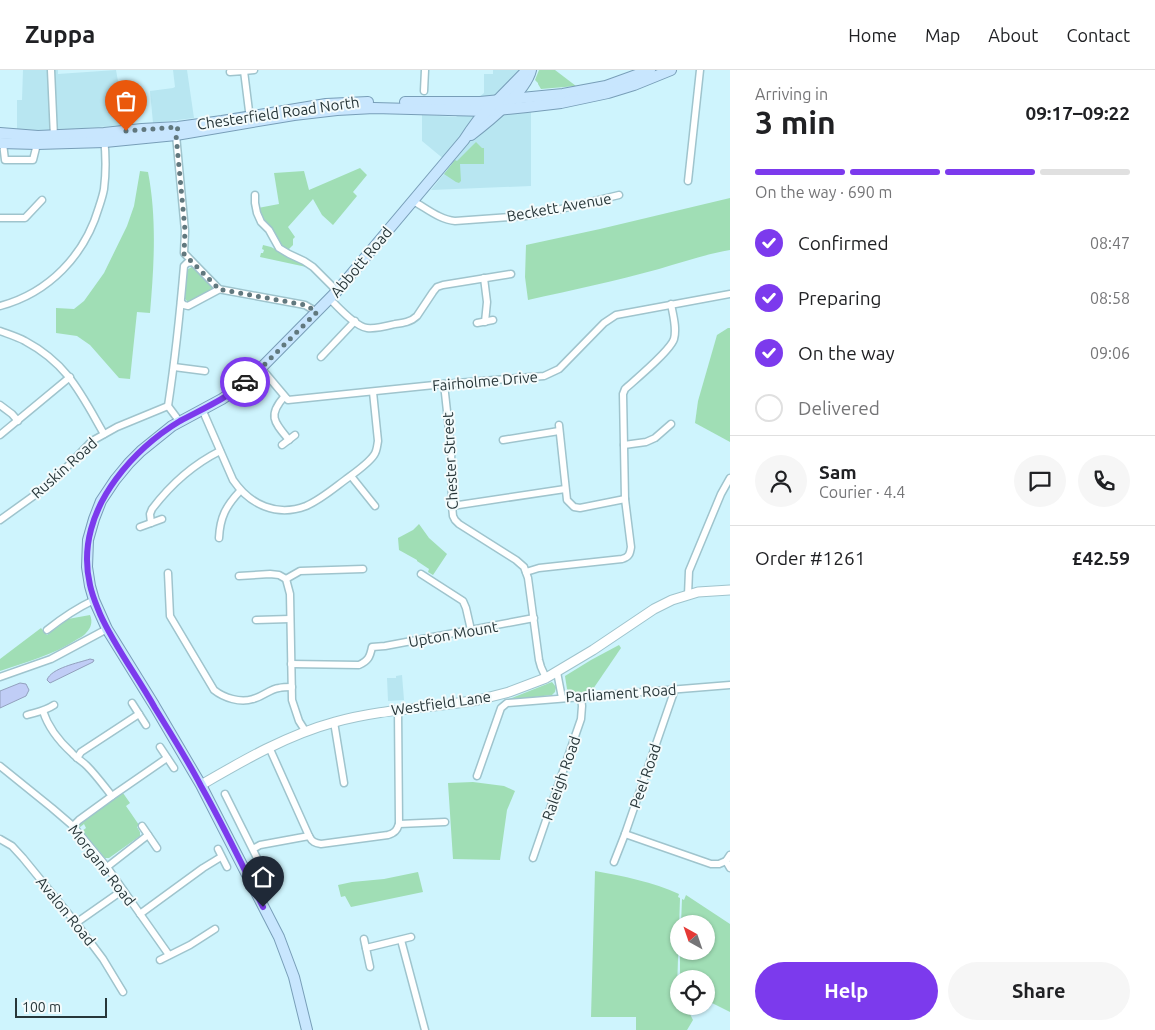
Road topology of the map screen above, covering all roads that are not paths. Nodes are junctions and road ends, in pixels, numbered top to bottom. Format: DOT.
graph roads {
  1 [pos="51,70"];
  2 [pos="254,70"];
  3 [pos="425,70"];
  4 [pos="650,70"];
  5 [pos="671,70"];
  6 [pos="700,70"];
  7 [pos="244,71"];
  8 [pos="230,72"];
  9 [pos="529,72"];
  10 [pos="424,91"];
  11 [pos="542,96"];
  12 [pos="512,98"];
  13 [pos="499,105"];
  14 [pos="457,110"];
  15 [pos="486,111"];
  16 [pos="250,119"];
  17 [pos="177,131"];
  18 [pos="467,135"];
  19 [pos="104,138"];
  20 [pos="1,140"];
  21 [pos="54,140"];
  22 [pos="37,144"];
  23 [pos="688,181"];
  24 [pos="255,195"];
  25 [pos="619,196"];
  26 [pos="42,200"];
  27 [pos="412,201"];
  28 [pos="0,218"];
  29 [pos="192,262"];
  30 [pos="511,274"];
  31 [pos="484,278"];
  32 [pos="218,289"];
  33 [pos="730,294"];
  34 [pos="333,295"];
  35 [pos="181,302"];
  36 [pos="671,304"];
  37 [pos="0,306"];
  38 [pos="317,312"];
  39 [pos="493,320"];
  40 [pos="355,321"];
  41 [pos="485,322"];
  42 [pos="477,323"];
  43 [pos="0,331"];
  44 [pos="321,357"];
  45 [pos="174,367"];
  46 [pos="261,368"];
  47 [pos="205,371"];
  48 [pos="70,377"];
  49 [pos="444,384"];
  50 [pos="373,392"];
  51 [pos="284,397"];
  52 [pos="0,405"];
  53 [pos="168,406"];
  54 [pos="202,409"];
  55 [pos="18,420"];
  56 [pos="180,422"];
  57 [pos="671,424"];
  58 [pos="104,434"];
  59 [pos="0,435"];
  60 [pos="295,435"];
  61 [pos="289,440"];
  62 [pos="503,440"];
  63 [pos="282,445"];
  64 [pos="624,445"];
  65 [pos="220,451"];
  66 [pos="351,476"];
  67 [pos="730,478"];
  68 [pos="566,489"];
  69 [pos="240,491"];
  70 [pos="625,499"];
  71 [pos="375,506"];
  72 [pos="452,506"];
  73 [pos="162,519"];
  74 [pos="0,520"];
  75 [pos="151,523"];
  76 [pos="140,527"];
  77 [pos="219,538"];
  78 [pos="363,569"];
  79 [pos="526,572"];
  80 [pos="168,573"];
  81 [pos="421,574"];
  82 [pos="239,576"];
  83 [pos="286,579"];
  84 [pos="730,590"];
  85 [pos="688,595"];
  86 [pos="94,600"];
  87 [pos="534,618"];
  88 [pos="290,619"];
  89 [pos="256,620"];
  90 [pos="107,629"];
  91 [pos="47,630"];
  92 [pos="471,630"];
  93 [pos="291,664"];
  94 [pos="557,672"];
  95 [pos="0,677"];
  96 [pos="546,678"];
  97 [pos="730,685"];
  98 [pos="292,687"];
  99 [pos="675,689"];
  100 [pos="581,697"];
  101 [pos="562,698"];
  102 [pos="132,702"];
  103 [pos="54,705"];
  104 [pos="398,710"];
  105 [pos="43,711"];
  106 [pos="139,714"];
  107 [pos="26,716"];
  108 [pos="334,722"];
  109 [pos="146,725"];
  110 [pos="306,732"];
  111 [pos="160,747"];
  112 [pos="269,747"];
  113 [pos="77,758"];
  114 [pos="167,758"];
  115 [pos="0,766"];
  116 [pos="174,768"];
  117 [pos="477,776"];
  118 [pos="344,784"];
  119 [pos="201,785"];
  120 [pos="225,794"];
  121 [pos="112,796"];
  122 [pos="445,822"];
  123 [pos="399,824"];
  124 [pos="73,826"];
  125 [pos="142,826"];
  126 [pos="625,834"];
  127 [pos="148,836"];
  128 [pos="309,836"];
  129 [pos="0,839"];
  130 [pos="157,848"];
  131 [pos="218,849"];
  132 [pos="252,849"];
  133 [pos="730,855"];
  134 [pos="221,857"];
  135 [pos="533,858"];
  136 [pos="726,861"];
  137 [pos="614,862"];
  138 [pos="107,867"];
  139 [pos="227,867"];
  140 [pos="730,868"];
  141 [pos="267,878"];
  142 [pos="122,890"];
  143 [pos="140,914"];
  144 [pos="76,923"];
  145 [pos="215,929"];
  146 [pos="411,937"];
  147 [pos="364,939"];
  148 [pos="401,940"];
  149 [pos="366,948"];
  150 [pos="169,955"];
  151 [pos="160,960"];
  152 [pos="370,967"];
  153 [pos="123,992"];
  154 [pos="307,1030"];
  155 [pos="425,1030"];
  1 -- 21 [label="street"];
  2 -- 7 [label="street"];
  3 -- 10 [label="street"];
  4 -- 11 [label="main road"];
  5 -- 13 [label="main road"];
  6 -- 23 [label="street"];
  7 -- 8 [label="street"];
  7 -- 16 [label="street"];
  9 -- 11 [label="main road"];
  9 -- 12 [label="main road"];
  9 -- 13 [label="main road"];
  11 -- 12 [label="main road"];
  12 -- 13 [label="main road"];
  13 -- 15 [label="main road, Abbott Road"];
  13 -- 16 [label="main road, Chesterfield Road North"];
  13 -- 18 [label="main road, Abbott Road"];
  14 -- 15 [label="main road, Chesterfield Road North"];
  14 -- 16 [label="main road, Chesterfield Road North"];
  14 -- 18 [label="main road"];
  15 -- 18 [label="main road, Abbott Road"];
  16 -- 17 [label="main road, Chesterfield Road North"];
  17 -- 19 [label="main road, Chesterfield Road North"];
  17 -- 29 [label="street"];
  18 -- 27 [label="main road, Abbott Road"];
  19 -- 21 [label="main road, Chesterfield Road North"];
  19 -- 37 [label="street"];
  20 -- 21 [label="main road, Chesterfield Road North"];
  20 -- 22 [label="main road, Chesterfield Road North"];
  20 -- 22 [label="street"];
  21 -- 22 [label="main road, Chesterfield Road North"];
  24 -- 34 [label="street"];
  25 -- 27 [label="street, Beckett Avenue"];
  26 -- 28 [label="street"];
  27 -- 34 [label="main road, Abbott Road"];
  29 -- 32 [label="street"];
  29 -- 35 [label="street"];
  30 -- 31 [label="street"];
  31 -- 40 [label="street"];
  31 -- 41 [label="street"];
  32 -- 35 [label="street"];
  32 -- 38 [label="street"];
  33 -- 36 [label="street, Fairholme Drive"];
  34 -- 38 [label="main road, Abbott Road"];
  34 -- 40 [label="street"];
  35 -- 45 [label="street"];
  36 -- 49 [label="street, Fairholme Drive"];
  36 -- 64 [label="street"];
  38 -- 46 [label="main road, Abbott Road"];
  39 -- 41 [label="street"];
  40 -- 44 [label="street"];
  41 -- 42 [label="street"];
  43 -- 48 [label="street"];
  45 -- 47 [label="street"];
  45 -- 53 [label="street"];
  46 -- 51 [label="street"];
  46 -- 54 [label="main road, Abbott Road"];
  48 -- 55 [label="street"];
  48 -- 58 [label="street"];
  49 -- 50 [label="street, Fairholme Drive"];
  49 -- 72 [label="street, Chester Street"];
  50 -- 51 [label="street, Fairholme Drive"];
  50 -- 66 [label="street"];
  51 -- 61 [label="street"];
  52 -- 55 [label="street"];
  53 -- 56 [label="street"];
  53 -- 58 [label="street, Ruskin Road"];
  54 -- 56 [label="main road, Abbott Road"];
  54 -- 65 [label="street"];
  55 -- 59 [label="street"];
  56 -- 86 [label="main road, Abbott Road"];
  57 -- 64 [label="street"];
  58 -- 74 [label="street, Ruskin Road"];
  60 -- 61 [label="street"];
  61 -- 63 [label="street"];
  62 -- 68 [label="street"];
  64 -- 70 [label="street"];
  65 -- 69 [label="street"];
  65 -- 75 [label="street"];
  66 -- 69 [label="street"];
  66 -- 71 [label="street"];
  67 -- 85 [label="street"];
  68 -- 70 [label="street"];
  68 -- 72 [label="street"];
  69 -- 77 [label="street"];
  70 -- 79 [label="street"];
  72 -- 79 [label="street, Chester Street"];
  73 -- 75 [label="street"];
  75 -- 76 [label="street"];
  78 -- 83 [label="street"];
  79 -- 87 [label="street"];
  80 -- 98 [label="street"];
  81 -- 92 [label="street"];
  82 -- 83 [label="street"];
  83 -- 88 [label="street"];
  84 -- 85 [label="street, Westfield Lane"];
  85 -- 94 [label="street, Westfield Lane"];
  86 -- 90 [label="main road, Abbott Road"];
  86 -- 91 [label="street"];
  87 -- 92 [label="street, Upton Mount"];
  87 -- 96 [label="street"];
  88 -- 89 [label="street"];
  88 -- 93 [label="street"];
  90 -- 95 [label="street"];
  90 -- 119 [label="main road, Abbott Road"];
  92 -- 93 [label="street, Upton Mount"];
  93 -- 98 [label="street"];
  94 -- 96 [label="street, Westfield Lane"];
  94 -- 101 [label="street"];
  96 -- 104 [label="street, Westfield Lane"];
  97 -- 99 [label="street, Parliament Road"];
  98 -- 110 [label="street"];
  99 -- 100 [label="street, Parliament Road"];
  99 -- 126 [label="street, Peel Road"];
  100 -- 101 [label="street, Parliament Road"];
  100 -- 135 [label="street, Raleigh Road"];
  101 -- 117 [label="street, Parliament Road"];
  102 -- 106 [label="street"];
  103 -- 105 [label="street"];
  104 -- 108 [label="street, Westfield Lane"];
  104 -- 123 [label="street"];
  105 -- 107 [label="street"];
  105 -- 113 [label="street"];
  106 -- 109 [label="street"];
  106 -- 113 [label="street"];
  108 -- 110 [label="street, Westfield Lane"];
  108 -- 118 [label="street"];
  110 -- 112 [label="street, Westfield Lane"];
  111 -- 114 [label="street"];
  112 -- 119 [label="street, Westfield Lane"];
  112 -- 128 [label="street"];
  113 -- 121 [label="street"];
  114 -- 116 [label="street"];
  114 -- 121 [label="street"];
  115 -- 124 [label="street, Morgana Road"];
  119 -- 154 [label="main road, Abbott Road"];
  120 -- 132 [label="street"];
  121 -- 124 [label="street"];
  122 -- 123 [label="street"];
  123 -- 128 [label="street"];
  124 -- 138 [label="street, Morgana Road"];
  125 -- 127 [label="street"];
  126 -- 136 [label="street"];
  126 -- 137 [label="street, Peel Road"];
  127 -- 130 [label="street"];
  127 -- 138 [label="street"];
  128 -- 132 [label="street"];
  129 -- 144 [label="street, Avalon Road"];
  131 -- 134 [label="street"];
  132 -- 141 [label="street"];
  133 -- 136 [label="street"];
  134 -- 139 [label="street"];
  134 -- 143 [label="street"];
  136 -- 140 [label="street"];
  138 -- 142 [label="street, Morgana Road"];
  142 -- 143 [label="street, Morgana Road"];
  142 -- 144 [label="street"];
  143 -- 150 [label="street, Morgana Road"];
  144 -- 153 [label="street, Avalon Road"];
  145 -- 150 [label="street"];
  146 -- 148 [label="street"];
  147 -- 149 [label="street"];
  148 -- 149 [label="street"];
  148 -- 155 [label="street"];
  149 -- 152 [label="street"];
  150 -- 151 [label="street"];
}
